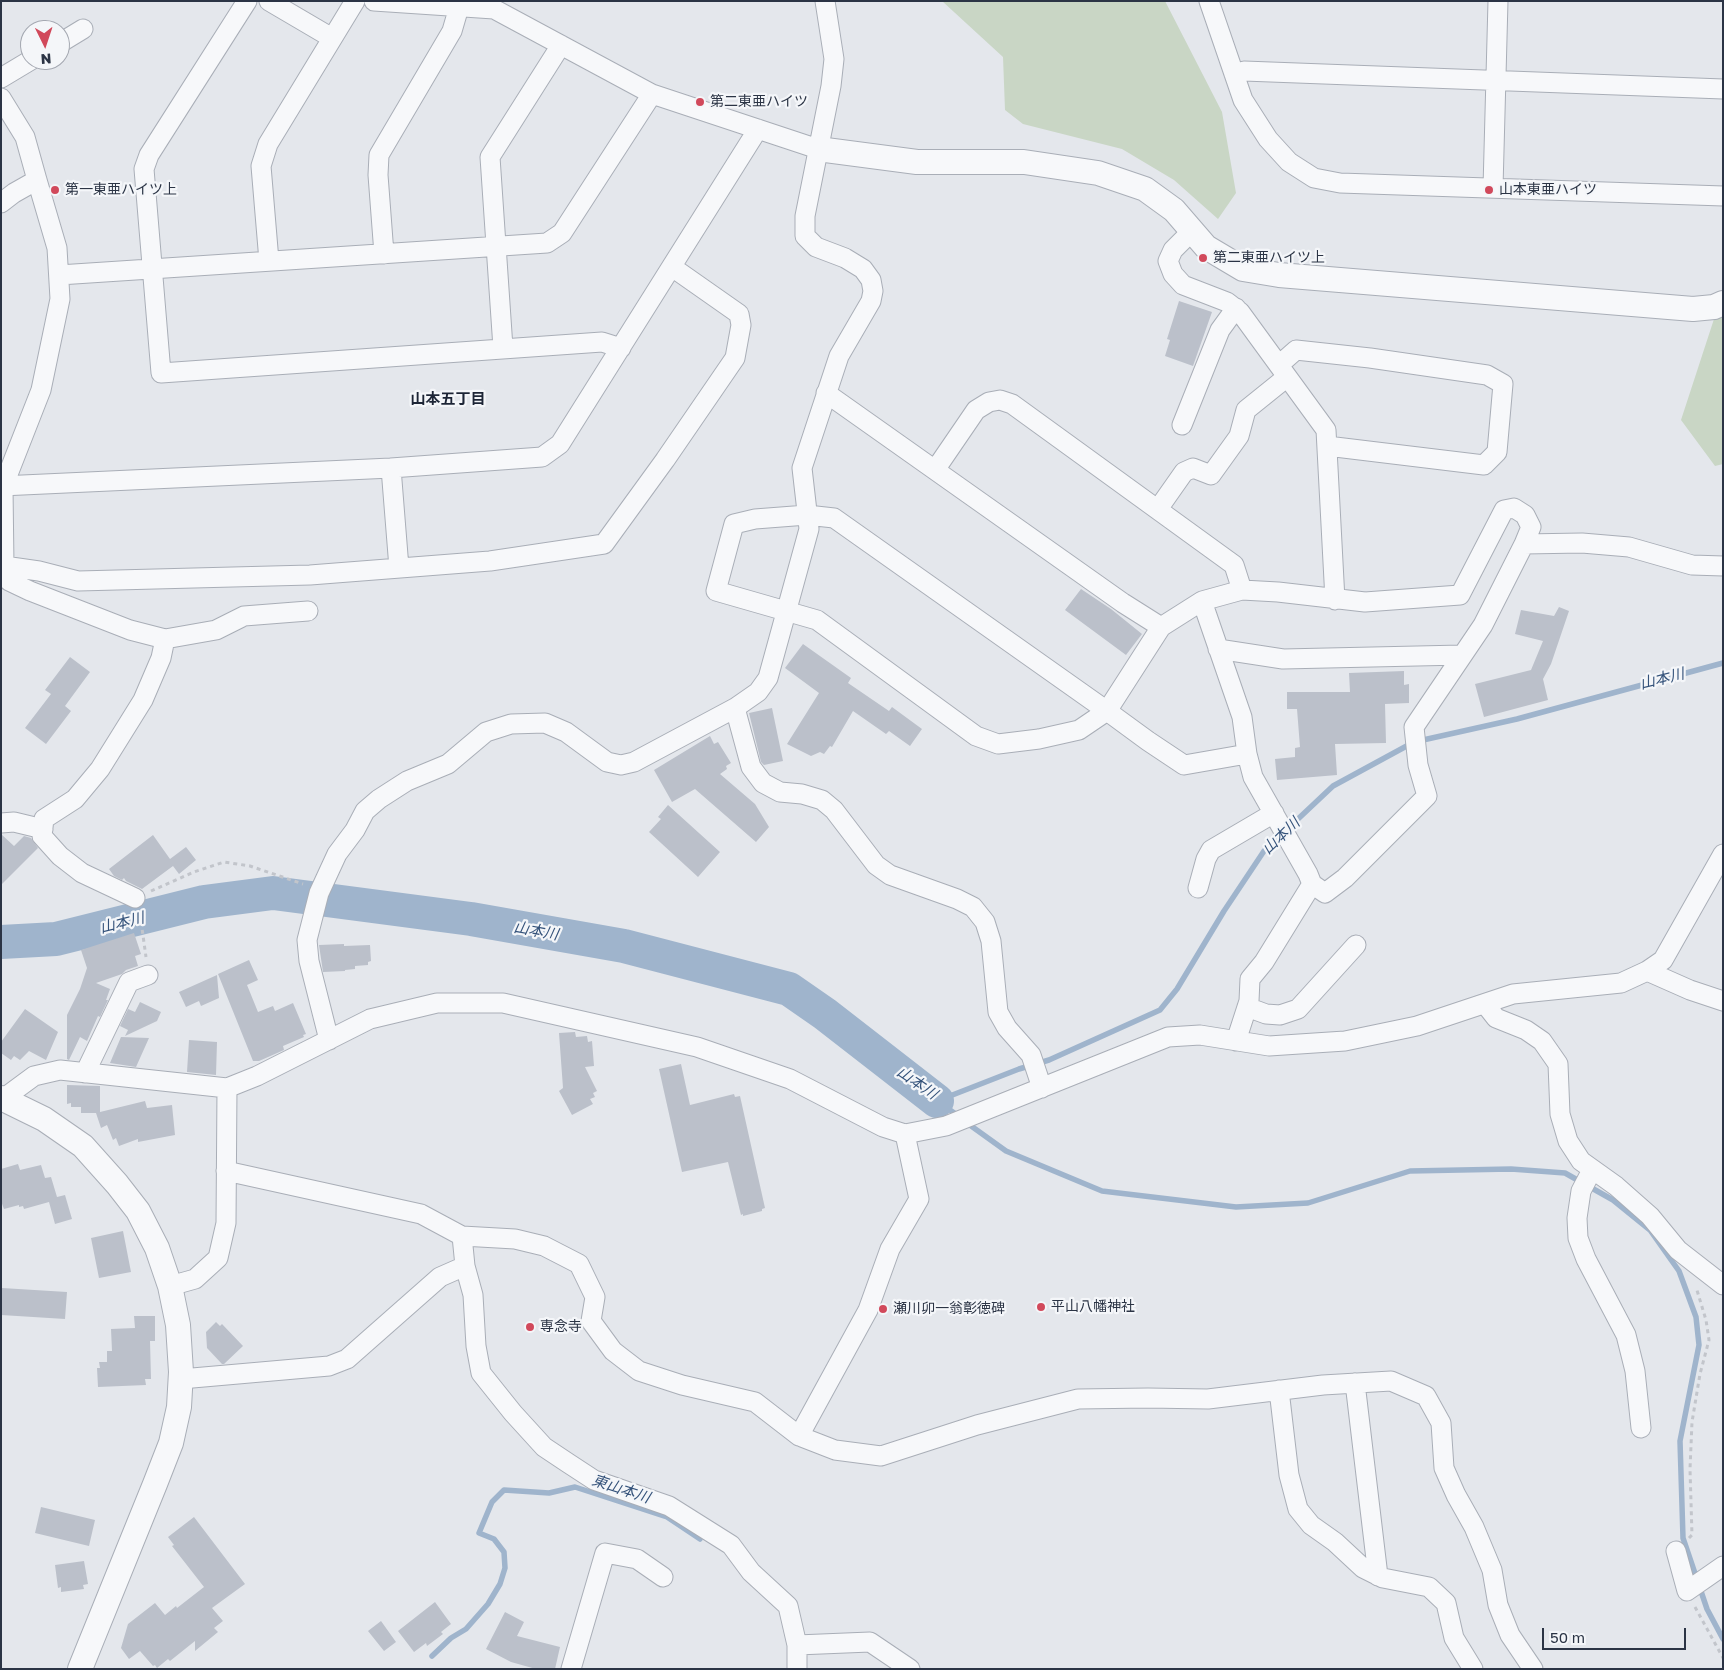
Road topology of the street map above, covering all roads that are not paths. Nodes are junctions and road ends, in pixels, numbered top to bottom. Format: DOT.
graph roads {
  1 [pos="247,1"];
  2 [pos="270,1"];
  3 [pos="355,1"];
  4 [pos="374,1"];
  5 [pos="826,1"];
  6 [pos="1209,1"];
  7 [pos="1498,1"];
  8 [pos="495,5"];
  9 [pos="459,7"];
  10 [pos="82,29"];
  11 [pos="70,37"];
  12 [pos="332,38"];
  13 [pos="561,45"];
  14 [pos="20,67"];
  15 [pos="1234,74"];
  16 [pos="1,78"];
  17 [pos="1496,80"];
  18 [pos="1723,88"];
  19 [pos="652,94"];
  20 [pos="1,98"];
  21 [pos="758,129"];
  22 [pos="818,149"];
  23 [pos="37,180"];
  24 [pos="1493,188"];
  25 [pos="1723,196"];
  26 [pos="1,203"];
  27 [pos="1192,231"];
  28 [pos="496,246"];
  29 [pos="384,254"];
  30 [pos="269,261"];
  31 [pos="672,267"];
  32 [pos="153,268"];
  33 [pos="59,275"];
  34 [pos="1723,302"];
  35 [pos="1236,308"];
  36 [pos="503,348"];
  37 [pos="621,348"];
  38 [pos="1283,371"];
  39 [pos="826,393"];
  40 [pos="1182,426"];
  41 [pos="1327,446"];
  42 [pos="391,468"];
  43 [pos="934,470"];
  44 [pos="2,486"];
  45 [pos="1158,509"];
  46 [pos="807,515"];
  47 [pos="1524,544"];
  48 [pos="4,566"];
  49 [pos="1723,566"];
  50 [pos="399,568"];
  51 [pos="1242,590"];
  52 [pos="1335,600"];
  53 [pos="1202,602"];
  54 [pos="787,610"];
  55 [pos="308,612"];
  56 [pos="1160,627"];
  57 [pos="165,639"];
  58 [pos="1218,649"];
  59 [pos="1462,655"];
  60 [pos="735,708"];
  61 [pos="1107,711"];
  62 [pos="1247,754"];
  63 [pos="1274,813"];
  64 [pos="1,823"];
  65 [pos="43,829"];
  66 [pos="1723,854"];
  67 [pos="1312,884"];
  68 [pos="1198,888"];
  69 [pos="135,898"];
  70 [pos="1356,945"];
  71 [pos="1647,972"];
  72 [pos="148,975"];
  73 [pos="1723,1001"];
  74 [pos="1485,1004"];
  75 [pos="1247,1008"];
  76 [pos="329,1040"];
  77 [pos="1236,1041"];
  78 [pos="84,1073"];
  79 [pos="227,1088"];
  80 [pos="1042,1088"];
  81 [pos="3,1098"];
  82 [pos="905,1134"];
  83 [pos="226,1170"];
  84 [pos="1592,1170"];
  85 [pos="462,1236"];
  86 [pos="466,1266"];
  87 [pos="1723,1285"];
  88 [pos="170,1286"];
  89 [pos="181,1379"];
  90 [pos="1355,1383"];
  91 [pos="1279,1390"];
  92 [pos="1641,1428"];
  93 [pos="799,1436"];
  94 [pos="1676,1551"];
  95 [pos="1723,1566"];
  96 [pos="1378,1576"];
  97 [pos="664,1577"];
  98 [pos="797,1645"];
  99 [pos="80,1669"];
  100 [pos="571,1669"];
  101 [pos="797,1669"];
  102 [pos="910,1669"];
  103 [pos="1473,1669"];
  104 [pos="1533,1669"];
  1 -- 32 [label="street"];
  2 -- 12 [label="street"];
  3 -- 12 [label="street"];
  4 -- 9 [label="street"];
  5 -- 22 [label="street"];
  6 -- 15 [label="street"];
  7 -- 17 [label="street"];
  8 -- 9 [label="street"];
  8 -- 13 [label="street"];
  9 -- 29 [label="street"];
  10 -- 11 [label="street"];
  12 -- 30 [label="street"];
  13 -- 19 [label="street"];
  13 -- 28 [label="street"];
  14 -- 16 [label="street"];
  15 -- 17 [label="street"];
  15 -- 24 [label="street"];
  17 -- 18 [label="street"];
  17 -- 24 [label="street"];
  19 -- 21 [label="street"];
  19 -- 28 [label="street"];
  20 -- 23 [label="street"];
  21 -- 22 [label="street"];
  21 -- 31 [label="street"];
  22 -- 27 [label="street"];
  22 -- 39 [label="street"];
  23 -- 26 [label="street"];
  23 -- 33 [label="street"];
  24 -- 25 [label="street"];
  27 -- 34 [label="street"];
  27 -- 35 [label="street"];
  28 -- 29 [label="street"];
  28 -- 36 [label="street"];
  29 -- 30 [label="street"];
  30 -- 32 [label="street"];
  31 -- 37 [label="street"];
  31 -- 50 [label="street"];
  32 -- 33 [label="street"];
  32 -- 36 [label="street"];
  33 -- 44 [label="street"];
  35 -- 38 [label="street"];
  35 -- 40 [label="street"];
  36 -- 37 [label="street"];
  37 -- 42 [label="street"];
  38 -- 41 [label="street"];
  38 -- 41 [label="street"];
  38 -- 45 [label="street"];
  39 -- 43 [label="street"];
  39 -- 46 [label="street"];
  41 -- 52 [label="street"];
  42 -- 44 [label="street"];
  42 -- 50 [label="street"];
  43 -- 45 [label="street"];
  43 -- 56 [label="street"];
  44 -- 48 [label="street"];
  45 -- 51 [label="street"];
  46 -- 54 [label="street"];
  46 -- 54 [label="street"];
  46 -- 61 [label="street"];
  47 -- 49 [label="street"];
  47 -- 52 [label="street"];
  47 -- 59 [label="street"];
  48 -- 50 [label="street"];
  48 -- 57 [label="street"];
  51 -- 52 [label="street"];
  51 -- 53 [label="street"];
  53 -- 56 [label="street"];
  53 -- 58 [label="street"];
  54 -- 60 [label="street"];
  54 -- 61 [label="street"];
  55 -- 57 [label="street"];
  56 -- 61 [label="street"];
  57 -- 65 [label="street"];
  58 -- 59 [label="street"];
  58 -- 62 [label="street"];
  59 -- 67 [label="street"];
  60 -- 76 [label="street"];
  60 -- 80 [label="street"];
  61 -- 62 [label="street"];
  62 -- 63 [label="street"];
  63 -- 67 [label="street"];
  63 -- 68 [label="street"];
  64 -- 65 [label="street"];
  65 -- 69 [label="street"];
  66 -- 71 [label="street"];
  67 -- 75 [label="street"];
  70 -- 75 [label="street"];
  71 -- 73 [label="street"];
  71 -- 74 [label="street"];
  72 -- 78 [label="street"];
  74 -- 77 [label="street"];
  74 -- 84 [label="street"];
  75 -- 77 [label="street"];
  76 -- 79 [label="street"];
  76 -- 82 [label="street"];
  77 -- 80 [label="street"];
  78 -- 79 [label="street"];
  78 -- 81 [label="street"];
  79 -- 83 [label="street"];
  80 -- 82 [label="street"];
  81 -- 88 [label="street"];
  82 -- 93 [label="street"];
  83 -- 85 [label="street"];
  83 -- 88 [label="street"];
  84 -- 87 [label="street"];
  84 -- 92 [label="street"];
  85 -- 86 [label="street"];
  85 -- 93 [label="street"];
  86 -- 89 [label="street"];
  86 -- 98 [label="street"];
  88 -- 89 [label="street"];
  89 -- 99 [label="street"];
  90 -- 91 [label="street"];
  90 -- 96 [label="street"];
  90 -- 104 [label="street"];
  91 -- 93 [label="street"];
  91 -- 96 [label="street"];
  94 -- 95 [label="street"];
  96 -- 103 [label="street"];
  97 -- 100 [label="street"];
  98 -- 101 [label="street"];
  98 -- 102 [label="street"];
}
